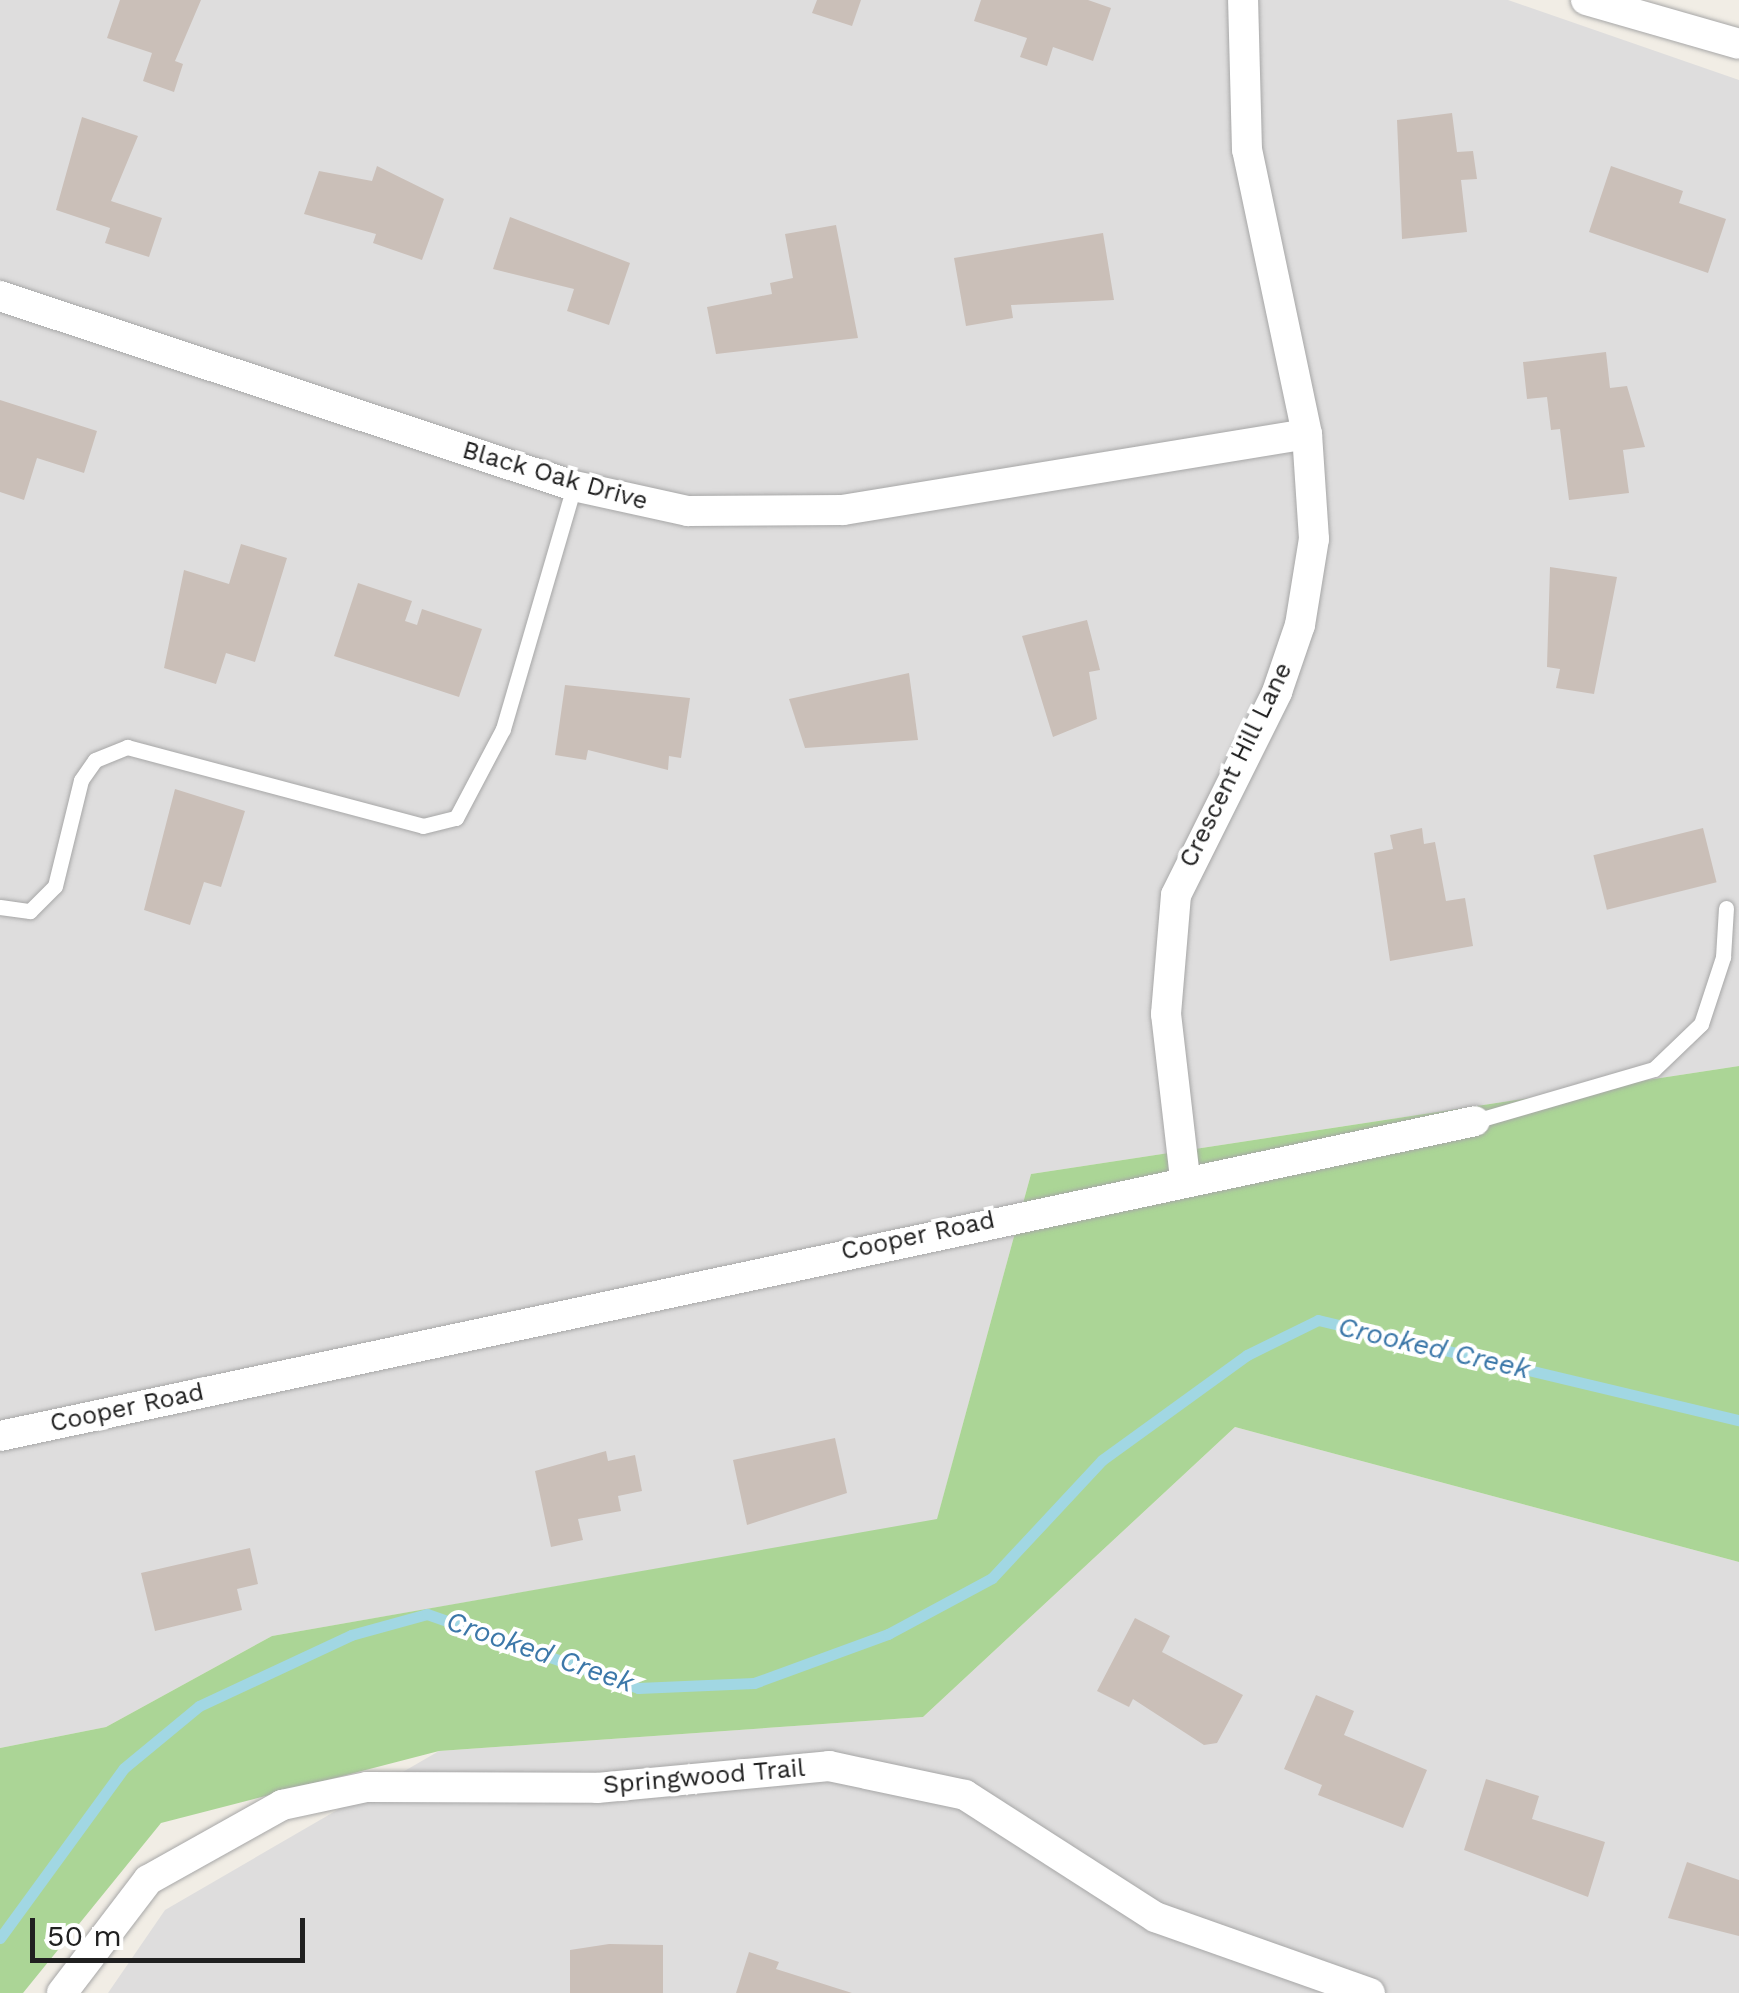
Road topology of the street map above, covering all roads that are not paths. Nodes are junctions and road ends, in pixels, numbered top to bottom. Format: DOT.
graph roads {
  1 [pos="1243,0"];
  2 [pos="1586,0"];
  3 [pos="1739,44"];
  4 [pos="0,296"];
  5 [pos="1307,434"];
  6 [pos="574,486"];
  7 [pos="0,907"];
  8 [pos="1726,908"];
  9 [pos="1475,1122"];
  10 [pos="1185,1178"];
  11 [pos="0,1436"];
  12 [pos="62,1993"];
  13 [pos="1370,1993"];
  1 -- 5 [label="street, Crescent Hill Lane"];
  2 -- 3 [label="street"];
  4 -- 6 [label="street, Black Oak Drive"];
  5 -- 6 [label="street, Black Oak Drive"];
  5 -- 10 [label="street, Crescent Hill Lane"];
  6 -- 7 [label="lane"];
  8 -- 9 [label="lane, Cooper Road"];
  9 -- 10 [label="street, Cooper Road"];
  10 -- 11 [label="street, Cooper Road"];
  12 -- 13 [label="street, Springwood Trail"];
}
